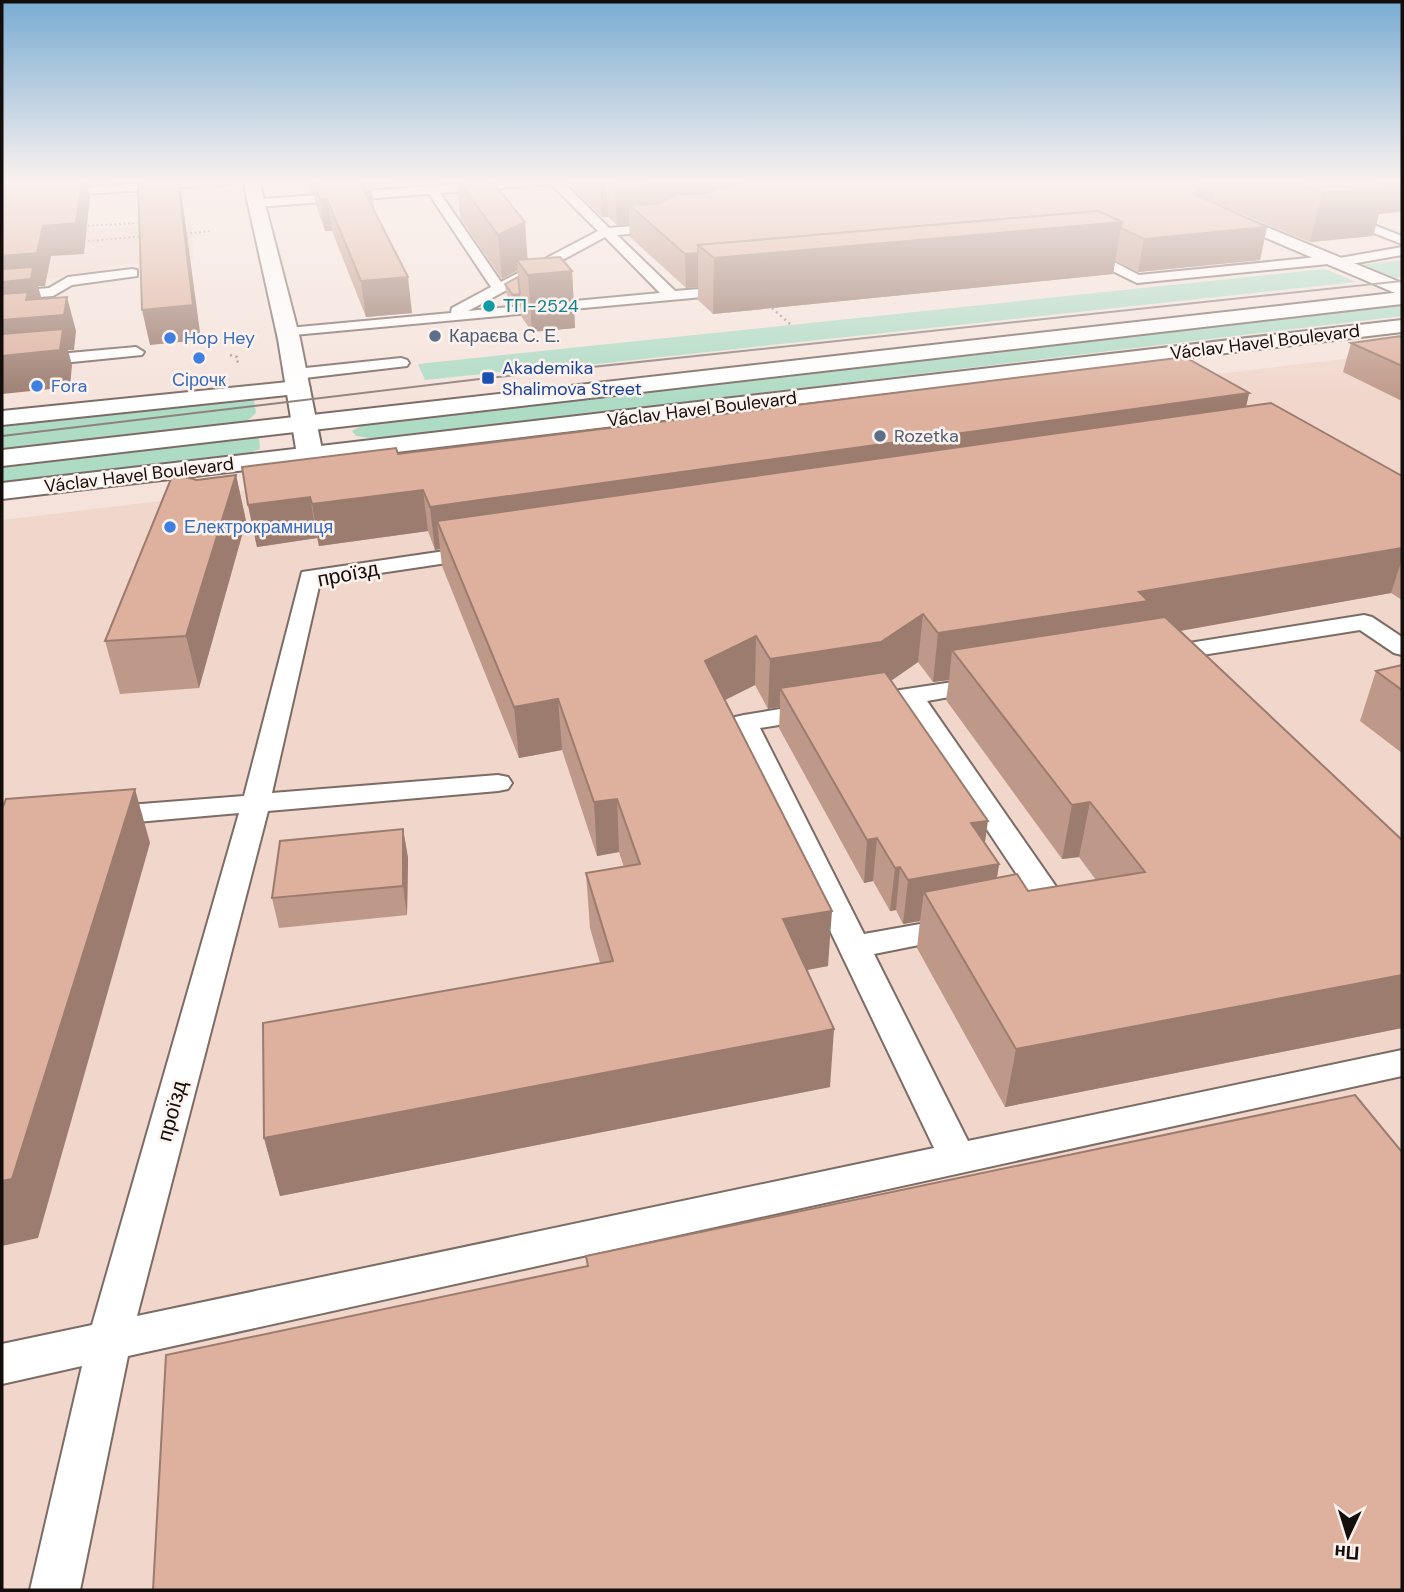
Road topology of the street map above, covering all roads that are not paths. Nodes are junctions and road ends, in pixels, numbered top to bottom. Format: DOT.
graph roads {
  1 [pos="269,255"];
  2 [pos="476,255"];
  3 [pos="562,255"];
  4 [pos="629,255"];
  5 [pos="1269,255"];
  6 [pos="1317,255"];
  7 [pos="1372,255"];
  8 [pos="1065,259"];
  9 [pos="1331,261"];
  10 [pos="1288,264"];
  11 [pos="54,274"];
  12 [pos="499,289"];
  13 [pos="750,289"];
  14 [pos="1402,290"];
  15 [pos="2,296"];
  16 [pos="671,296"];
  17 [pos="1402,298"];
  18 [pos="445,318"];
  19 [pos="1402,326"];
  20 [pos="288,334"];
  21 [pos="136,352"];
  22 [pos="401,363"];
  23 [pos="2,364"];
  24 [pos="297,381"];
  25 [pos="2,418"];
  26 [pos="305,423"];
  27 [pos="310,455"];
  28 [pos="2,458"];
  29 [pos="2,491"];
  30 [pos="502,549"];
  31 [pos="1402,649"];
  32 [pos="1142,658"];
  33 [pos="1006,680"];
  34 [pos="911,696"];
  35 [pos="498,783"];
  36 [pos="256,803"];
  37 [pos="82,818"];
  38 [pos="1015,916"];
  39 [pos="975,924"];
  40 [pos="854,947"];
  41 [pos="1402,1063"];
  42 [pos="1301,1085"];
  43 [pos="1326,1115"];
  44 [pos="958,1159"];
  45 [pos="109,1342"];
  46 [pos="2,1364"];
  47 [pos="55,1590"];
  1 -- 20 [label="main road"];
  2 -- 12 [label="lane"];
  3 -- 12 [label="lane"];
  4 -- 16 [label="lane"];
  5 -- 10 [label="lane"];
  6 -- 9 [label="main road"];
  7 -- 9 [label="lane"];
  8 -- 10 [label="lane"];
  9 -- 10 [label="lane"];
  9 -- 14 [label="main road"];
  11 -- 15 [label="lane"];
  12 -- 18 [label="lane"];
  13 -- 16 [label="lane"];
  16 -- 18 [label="lane"];
  17 -- 26 [label="main road, Václav Havel Boulevard"];
  18 -- 20 [label="lane"];
  19 -- 27 [label="main road, Václav Havel Boulevard"];
  20 -- 24 [label="main road"];
  21 -- 23 [label="lane"];
  22 -- 24 [label="lane"];
  24 -- 25 [label="main road"];
  24 -- 26 [label="main road"];
  26 -- 27 [label="main road"];
  26 -- 28 [label="main road, Václav Havel Boulevard"];
  27 -- 29 [label="main road, Václav Havel Boulevard"];
  30 -- 36 [label="lane, проїзд"];
  31 -- 32 [label="lane"];
  33 -- 34 [label="lane"];
  34 -- 38 [label="lane"];
  34 -- 40 [label="lane"];
  35 -- 36 [label="lane"];
  36 -- 37 [label="lane"];
  36 -- 45 [label="lane, проїзд"];
  39 -- 40 [label="lane"];
  40 -- 44 [label="lane"];
  41 -- 42 [label="lane"];
  42 -- 43 [label="lane"];
  42 -- 44 [label="lane"];
  44 -- 45 [label="lane"];
  45 -- 46 [label="lane"];
  45 -- 47 [label="lane, проїзд"];
}
